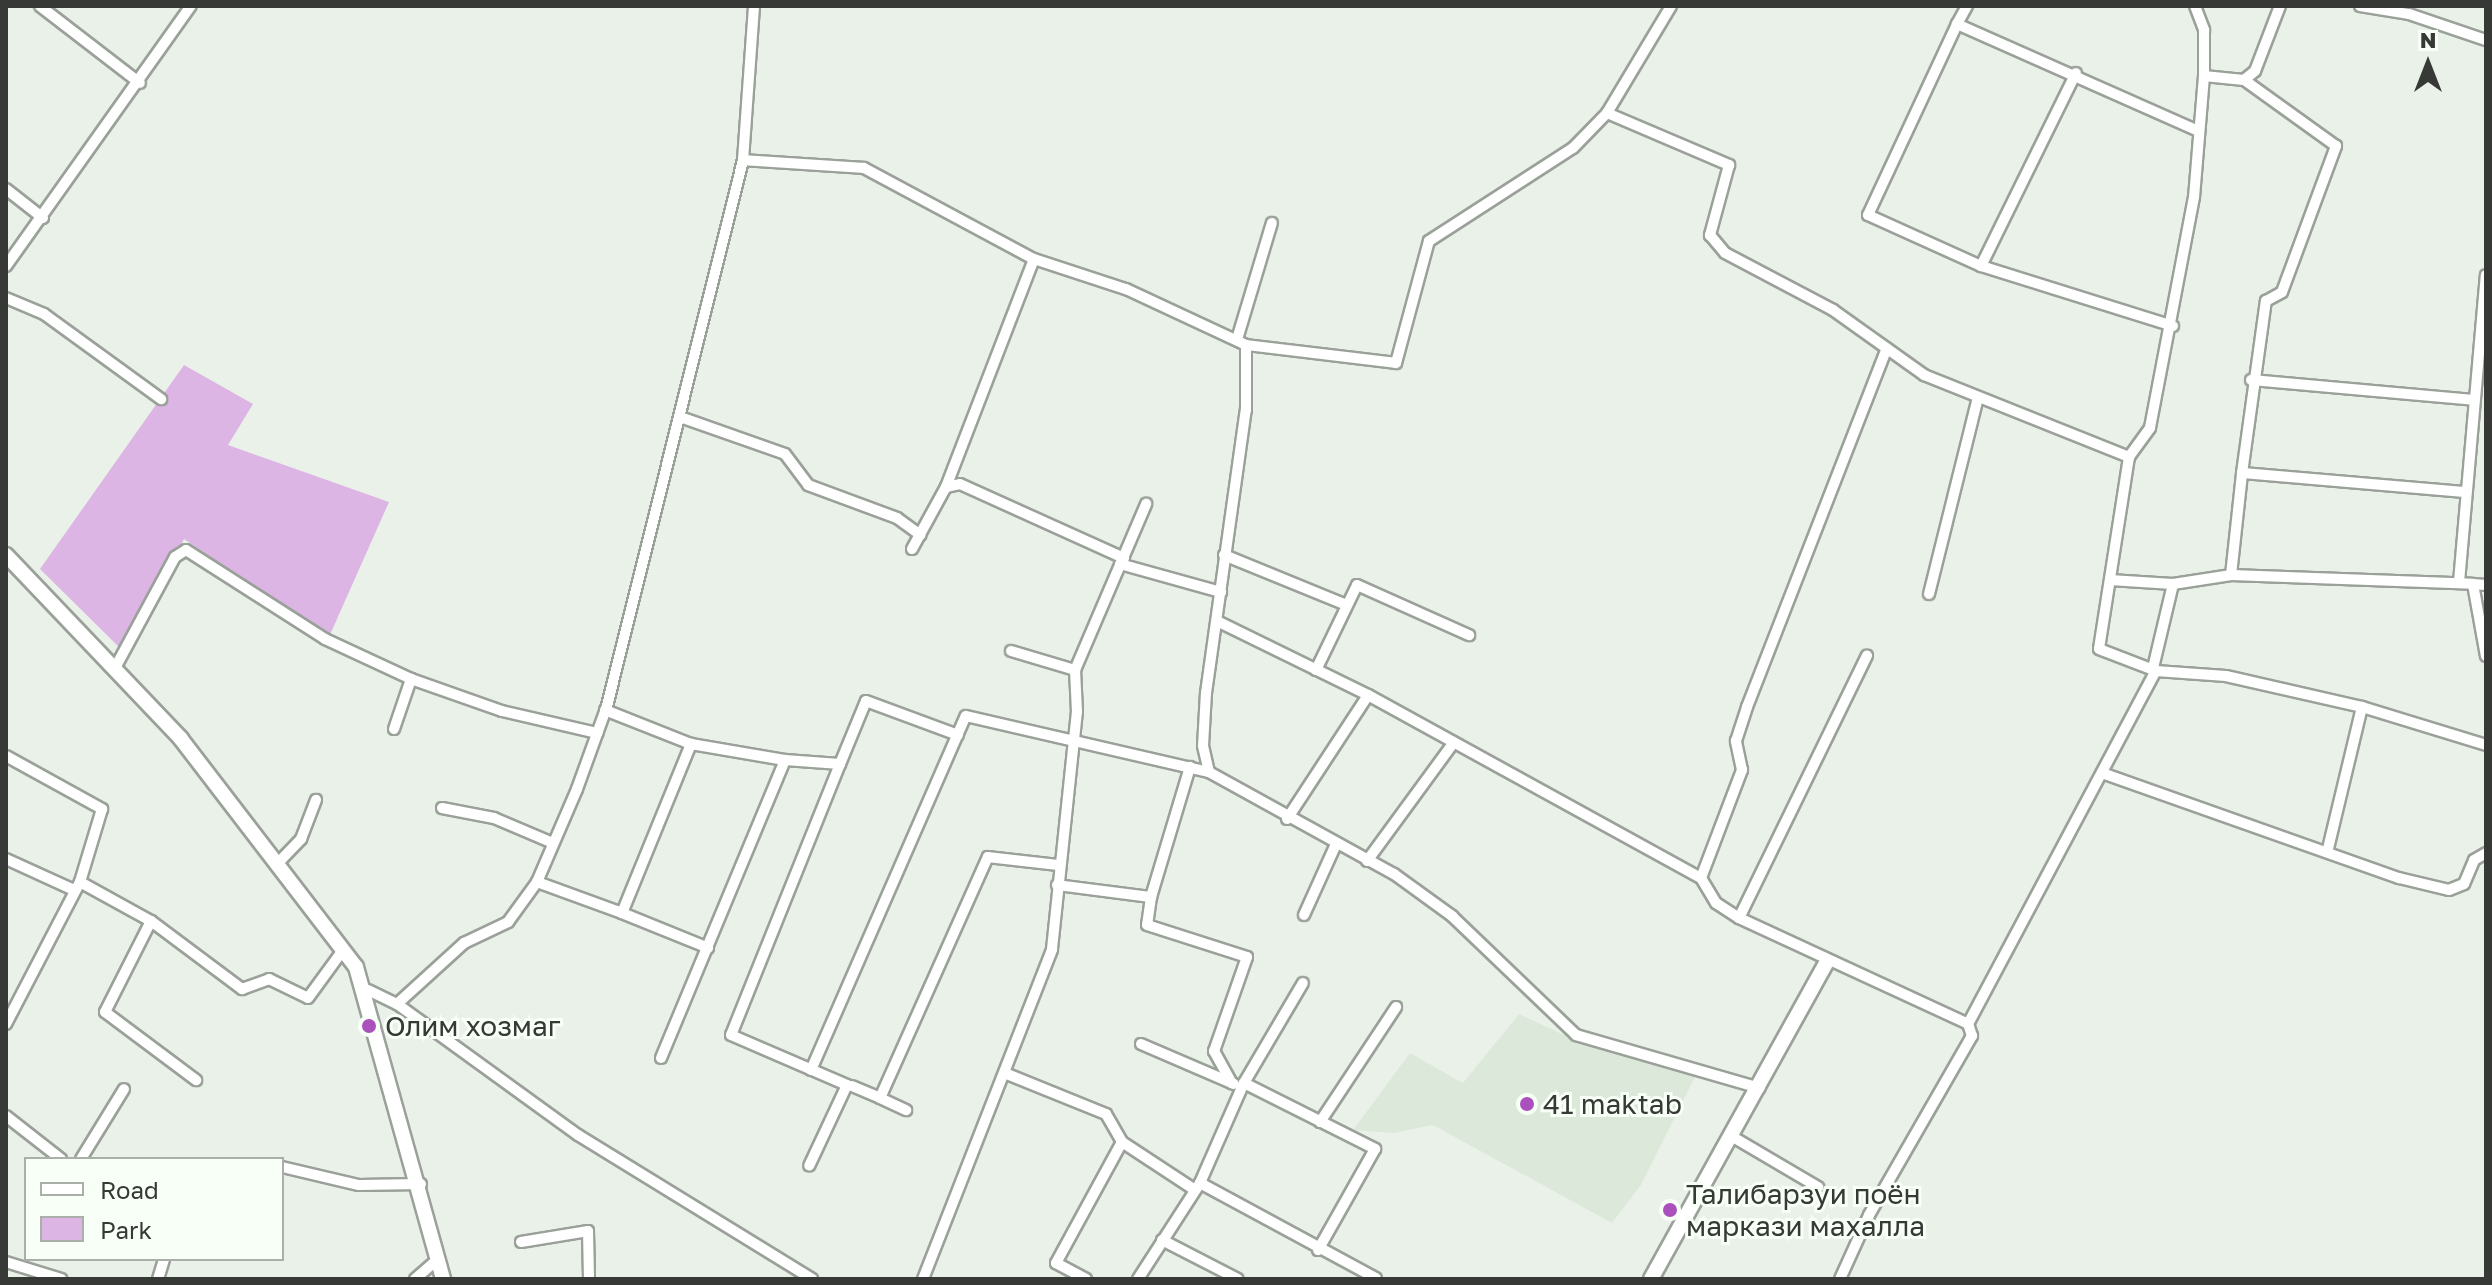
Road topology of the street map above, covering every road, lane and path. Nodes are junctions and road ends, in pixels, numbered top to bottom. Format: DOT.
graph roads {
  1 [pos="40,6"];
  2 [pos="191,6"];
  3 [pos="754,6"];
  4 [pos="1671,6"];
  5 [pos="1967,6"];
  6 [pos="2195,6"];
  7 [pos="2280,6"];
  8 [pos="2360,6"];
  9 [pos="1957,24"];
  10 [pos="2486,40"];
  11 [pos="2076,73"];
  12 [pos="2204,76"];
  13 [pos="2244,80"];
  14 [pos="140,83"];
  15 [pos="1607,113"];
  16 [pos="2198,131"];
  17 [pos="743,160"];
  18 [pos="6,189"];
  19 [pos="43,218"];
  20 [pos="1272,223"];
  21 [pos="1034,259"];
  22 [pos="6,266"];
  23 [pos="1981,266"];
  24 [pos="2486,275"];
  25 [pos="6,298"];
  26 [pos="2173,326"];
  27 [pos="1242,340"];
  28 [pos="1887,348"];
  29 [pos="2251,380"];
  30 [pos="161,399"];
  31 [pos="2474,400"];
  32 [pos="1977,401"];
  33 [pos="683,418"];
  34 [pos="2129,457"];
  35 [pos="2242,473"];
  36 [pos="946,487"];
  37 [pos="2462,492"];
  38 [pos="1146,504"];
  39 [pos="920,535"];
  40 [pos="912,549"];
  41 [pos="6,555"];
  42 [pos="1224,555"];
  43 [pos="1122,561"];
  44 [pos="2231,575"];
  45 [pos="2110,580"];
  46 [pos="2459,582"];
  47 [pos="2173,584"];
  48 [pos="2473,584"];
  49 [pos="2486,585"];
  50 [pos="1221,592"];
  51 [pos="1929,594"];
  52 [pos="1344,604"];
  53 [pos="1219,622"];
  54 [pos="1469,635"];
  55 [pos="1011,651"];
  56 [pos="1867,655"];
  57 [pos="2486,656"];
  58 [pos="115,668"];
  59 [pos="2154,669"];
  60 [pos="1075,670"];
  61 [pos="1316,670"];
  62 [pos="411,679"];
  63 [pos="1368,695"];
  64 [pos="2362,707"];
  65 [pos="605,710"];
  66 [pos="394,729"];
  67 [pos="597,733"];
  68 [pos="958,735"];
  69 [pos="1072,741"];
  70 [pos="1454,742"];
  71 [pos="691,744"];
  72 [pos="2486,745"];
  73 [pos="6,756"];
  74 [pos="785,760"];
  75 [pos="840,764"];
  76 [pos="1190,767"];
  77 [pos="1209,772"];
  78 [pos="2102,773"];
  79 [pos="316,800"];
  80 [pos="442,808"];
  81 [pos="1287,819"];
  82 [pos="553,843"];
  83 [pos="1336,844"];
  84 [pos="2328,849"];
  85 [pos="2486,853"];
  86 [pos="6,859"];
  87 [pos="1367,861"];
  88 [pos="277,864"];
  89 [pos="1058,865"];
  90 [pos="1701,878"];
  91 [pos="537,882"];
  92 [pos="1057,885"];
  93 [pos="77,886"];
  94 [pos="1151,897"];
  95 [pos="622,913"];
  96 [pos="1304,915"];
  97 [pos="1739,918"];
  98 [pos="151,921"];
  99 [pos="708,948"];
  100 [pos="343,950"];
  101 [pos="1827,962"];
  102 [pos="1303,983"];
  103 [pos="368,990"];
  104 [pos="397,1004"];
  105 [pos="1396,1007"];
  106 [pos="6,1024"];
  107 [pos="1968,1024"];
  108 [pos="1141,1044"];
  109 [pos="661,1058"];
  110 [pos="811,1070"];
  111 [pos="1007,1074"];
  112 [pos="196,1080"];
  113 [pos="1240,1085"];
  114 [pos="852,1086"];
  115 [pos="1760,1088"];
  116 [pos="124,1089"];
  117 [pos="880,1098"];
  118 [pos="906,1110"];
  119 [pos="6,1116"];
  120 [pos="1320,1122"];
  121 [pos="1733,1137"];
  122 [pos="1122,1142"];
  123 [pos="58,1157"];
  124 [pos="82,1157"];
  125 [pos="809,1166"];
  126 [pos="284,1167"];
  127 [pos="421,1184"];
  128 [pos="1198,1187"];
  129 [pos="1818,1187"];
  130 [pos="1162,1240"];
  131 [pos="521,1242"];
  132 [pos="1318,1250"];
  133 [pos="437,1260"];
  134 [pos="6,1262"];
  135 [pos="1376,1278"];
  136 [pos="61,1279"];
  137 [pos="415,1279"];
  138 [pos="443,1279"];
  139 [pos="589,1279"];
  140 [pos="812,1279"];
  141 [pos="923,1279"];
  142 [pos="1086,1279"];
  143 [pos="1138,1279"];
  144 [pos="1238,1279"];
  145 [pos="1651,1279"];
  146 [pos="1840,1279"];
  1 -- 14 [label="street"];
  2 -- 14 [label="street"];
  3 -- 17 [label="street"];
  4 -- 15 [label="street"];
  5 -- 9 [label="street"];
  6 -- 12 [label="street"];
  7 -- 13 [label="street"];
  8 -- 10 [label="street"];
  9 -- 11 [label="street"];
  9 -- 23 [label="street"];
  11 -- 16 [label="street"];
  11 -- 23 [label="street"];
  12 -- 13 [label="street"];
  12 -- 16 [label="street"];
  13 -- 29 [label="street"];
  14 -- 19 [label="street"];
  15 -- 27 [label="street"];
  15 -- 28 [label="street"];
  16 -- 26 [label="street"];
  17 -- 21 [label="street"];
  17 -- 33 [label="street"];
  18 -- 19 [label="street"];
  19 -- 22 [label="street"];
  20 -- 27 [label="street"];
  21 -- 27 [label="street"];
  21 -- 36 [label="street"];
  23 -- 26 [label="street"];
  24 -- 31 [label="street"];
  25 -- 30 [label="street"];
  26 -- 34 [label="street"];
  27 -- 42 [label="street"];
  28 -- 32 [label="street"];
  28 -- 90 [label="street"];
  29 -- 31 [label="street"];
  29 -- 35 [label="street"];
  31 -- 37 [label="street"];
  32 -- 34 [label="street"];
  32 -- 51 [label="street"];
  33 -- 39 [label="street"];
  33 -- 65 [label="street"];
  34 -- 45 [label="street"];
  35 -- 37 [label="street"];
  35 -- 44 [label="street"];
  36 -- 39 [label="street"];
  36 -- 43 [label="street"];
  37 -- 46 [label="street"];
  38 -- 43 [label="street"];
  39 -- 40 [label="street"];
  41 -- 58 [label="main road"];
  42 -- 50 [label="street"];
  42 -- 52 [label="street"];
  43 -- 50 [label="street"];
  43 -- 60 [label="street"];
  44 -- 46 [label="street"];
  44 -- 47 [label="street"];
  45 -- 47 [label="street"];
  45 -- 59 [label="street"];
  46 -- 48 [label="street"];
  47 -- 59 [label="street"];
  48 -- 49 [label="street"];
  48 -- 57 [label="street"];
  50 -- 53 [label="street"];
  52 -- 54 [label="street"];
  52 -- 61 [label="street"];
  53 -- 61 [label="street"];
  53 -- 77 [label="street"];
  55 -- 60 [label="street"];
  56 -- 97 [label="street"];
  58 -- 62 [label="street"];
  58 -- 88 [label="main road"];
  59 -- 64 [label="street"];
  59 -- 78 [label="street"];
  60 -- 69 [label="street"];
  61 -- 63 [label="street"];
  62 -- 66 [label="street"];
  62 -- 67 [label="street"];
  63 -- 70 [label="street"];
  63 -- 81 [label="street"];
  64 -- 72 [label="street"];
  64 -- 84 [label="street"];
  65 -- 67 [label="street"];
  65 -- 71 [label="street"];
  67 -- 82 [label="street"];
  68 -- 69 [label="street"];
  68 -- 75 [label="street"];
  68 -- 110 [label="street"];
  69 -- 76 [label="street"];
  69 -- 89 [label="street"];
  70 -- 87 [label="street"];
  70 -- 90 [label="street"];
  71 -- 74 [label="street"];
  71 -- 95 [label="street"];
  73 -- 93 [label="street"];
  74 -- 75 [label="street"];
  74 -- 99 [label="street"];
  75 -- 110 [label="street"];
  76 -- 77 [label="street"];
  76 -- 94 [label="street"];
  77 -- 81 [label="street"];
  78 -- 84 [label="street"];
  78 -- 107 [label="street"];
  79 -- 88 [label="street"];
  80 -- 82 [label="street"];
  81 -- 83 [label="street"];
  82 -- 91 [label="street"];
  83 -- 87 [label="street"];
  83 -- 96 [label="street"];
  84 -- 85 [label="street"];
  86 -- 93 [label="street"];
  87 -- 115 [label="street"];
  88 -- 100 [label="main road"];
  89 -- 92 [label="street"];
  89 -- 117 [label="street"];
  90 -- 97 [label="street"];
  91 -- 95 [label="street"];
  91 -- 104 [label="street"];
  92 -- 94 [label="street"];
  92 -- 111 [label="street"];
  93 -- 98 [label="street"];
  93 -- 106 [label="street"];
  94 -- 113 [label="street"];
  95 -- 99 [label="street"];
  97 -- 101 [label="street"];
  98 -- 100 [label="street"];
  98 -- 112 [label="street"];
  99 -- 109 [label="street"];
  100 -- 103 [label="main road"];
  101 -- 107 [label="street"];
  101 -- 115 [label="main road"];
  102 -- 113 [label="street"];
  103 -- 104 [label="street"];
  103 -- 127 [label="main road"];
  104 -- 140 [label="street"];
  105 -- 120 [label="street"];
  107 -- 146 [label="street"];
  108 -- 113 [label="street"];
  110 -- 125 [label="street"];
  111 -- 122 [label="street"];
  111 -- 141 [label="street"];
  113 -- 120 [label="street"];
  113 -- 128 [label="street"];
  114 -- 117 [label="street"];
  115 -- 121 [label="main road"];
  116 -- 124 [label="street"];
  117 -- 118 [label="street"];
  119 -- 123 [label="street"];
  120 -- 132 [label="street"];
  121 -- 129 [label="street"];
  121 -- 145 [label="main road"];
  122 -- 128 [label="street"];
  122 -- 142 [label="street"];
  126 -- 127 [label="street"];
  127 -- 133 [label="main road"];
  128 -- 130 [label="street"];
  128 -- 132 [label="street"];
  130 -- 143 [label="street"];
  130 -- 144 [label="street"];
  131 -- 139 [label="street"];
  132 -- 135 [label="street"];
  133 -- 137 [label="street"];
  133 -- 138 [label="main road"];
  134 -- 136 [label="street"];
}
